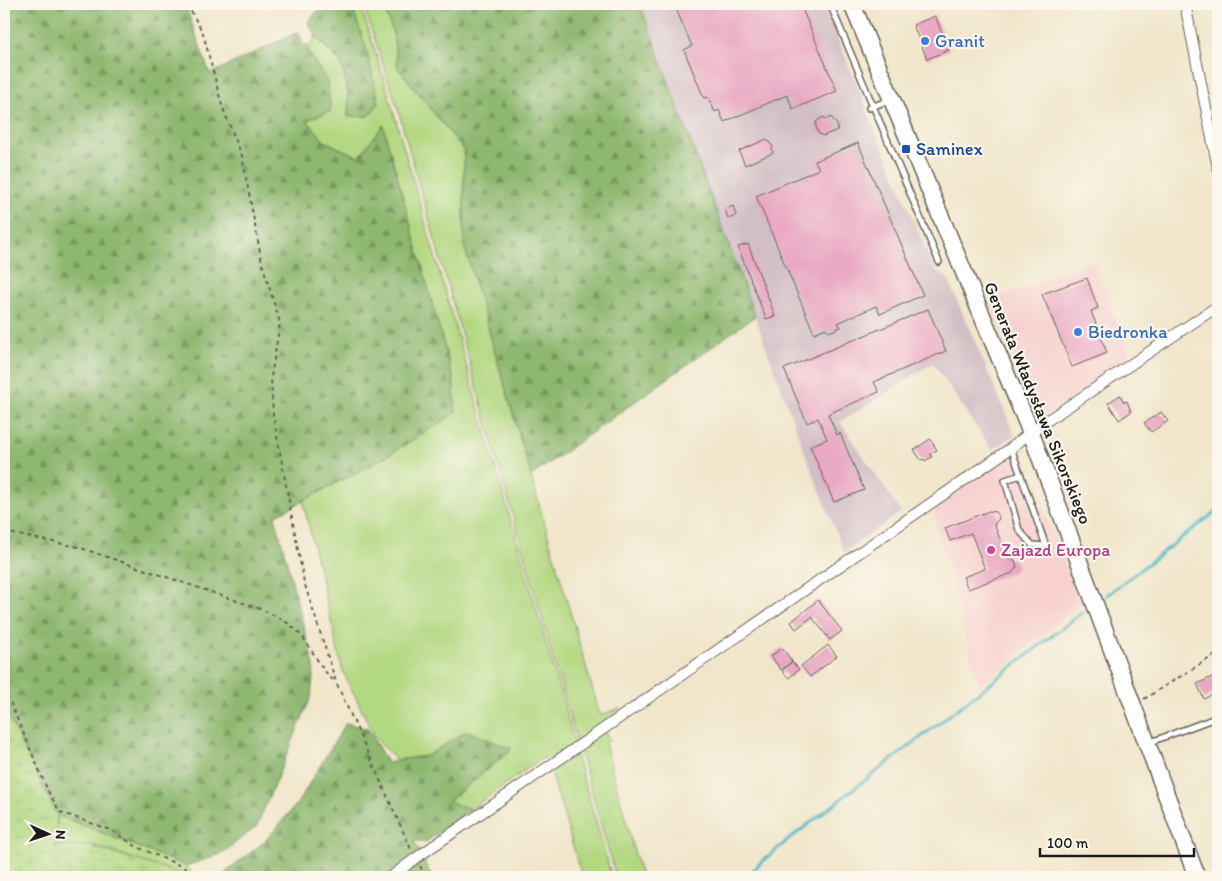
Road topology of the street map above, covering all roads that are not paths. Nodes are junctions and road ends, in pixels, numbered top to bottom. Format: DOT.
graph roads {
  1 [pos="830,4"];
  2 [pos="852,4"];
  3 [pos="1185,4"];
  4 [pos="892,98"];
  5 [pos="871,107"];
  6 [pos="1218,168"];
  7 [pos="939,262"];
  8 [pos="1218,306"];
  9 [pos="1032,432"];
  10 [pos="1012,448"];
  11 [pos="1021,475"];
  12 [pos="1218,717"];
  13 [pos="1148,744"];
  14 [pos="392,877"];
  15 [pos="1197,877"];
  1 -- 5 [label="lane"];
  2 -- 4 [label="main road, Generała Władysława Sikorskiego"];
  3 -- 6 [label="street"];
  4 -- 5 [label="lane"];
  4 -- 9 [label="main road, Generała Władysława Sikorskiego"];
  5 -- 7 [label="lane"];
  8 -- 9 [label="street"];
  9 -- 10 [label="street"];
  9 -- 13 [label="main road, Generała Władysława Sikorskiego"];
  10 -- 11 [label="lane"];
  10 -- 14 [label="street"];
  11 -- 11 [label="lane"];
  12 -- 13 [label="lane"];
  13 -- 15 [label="main road, Generała Władysława Sikorskiego"];
}
